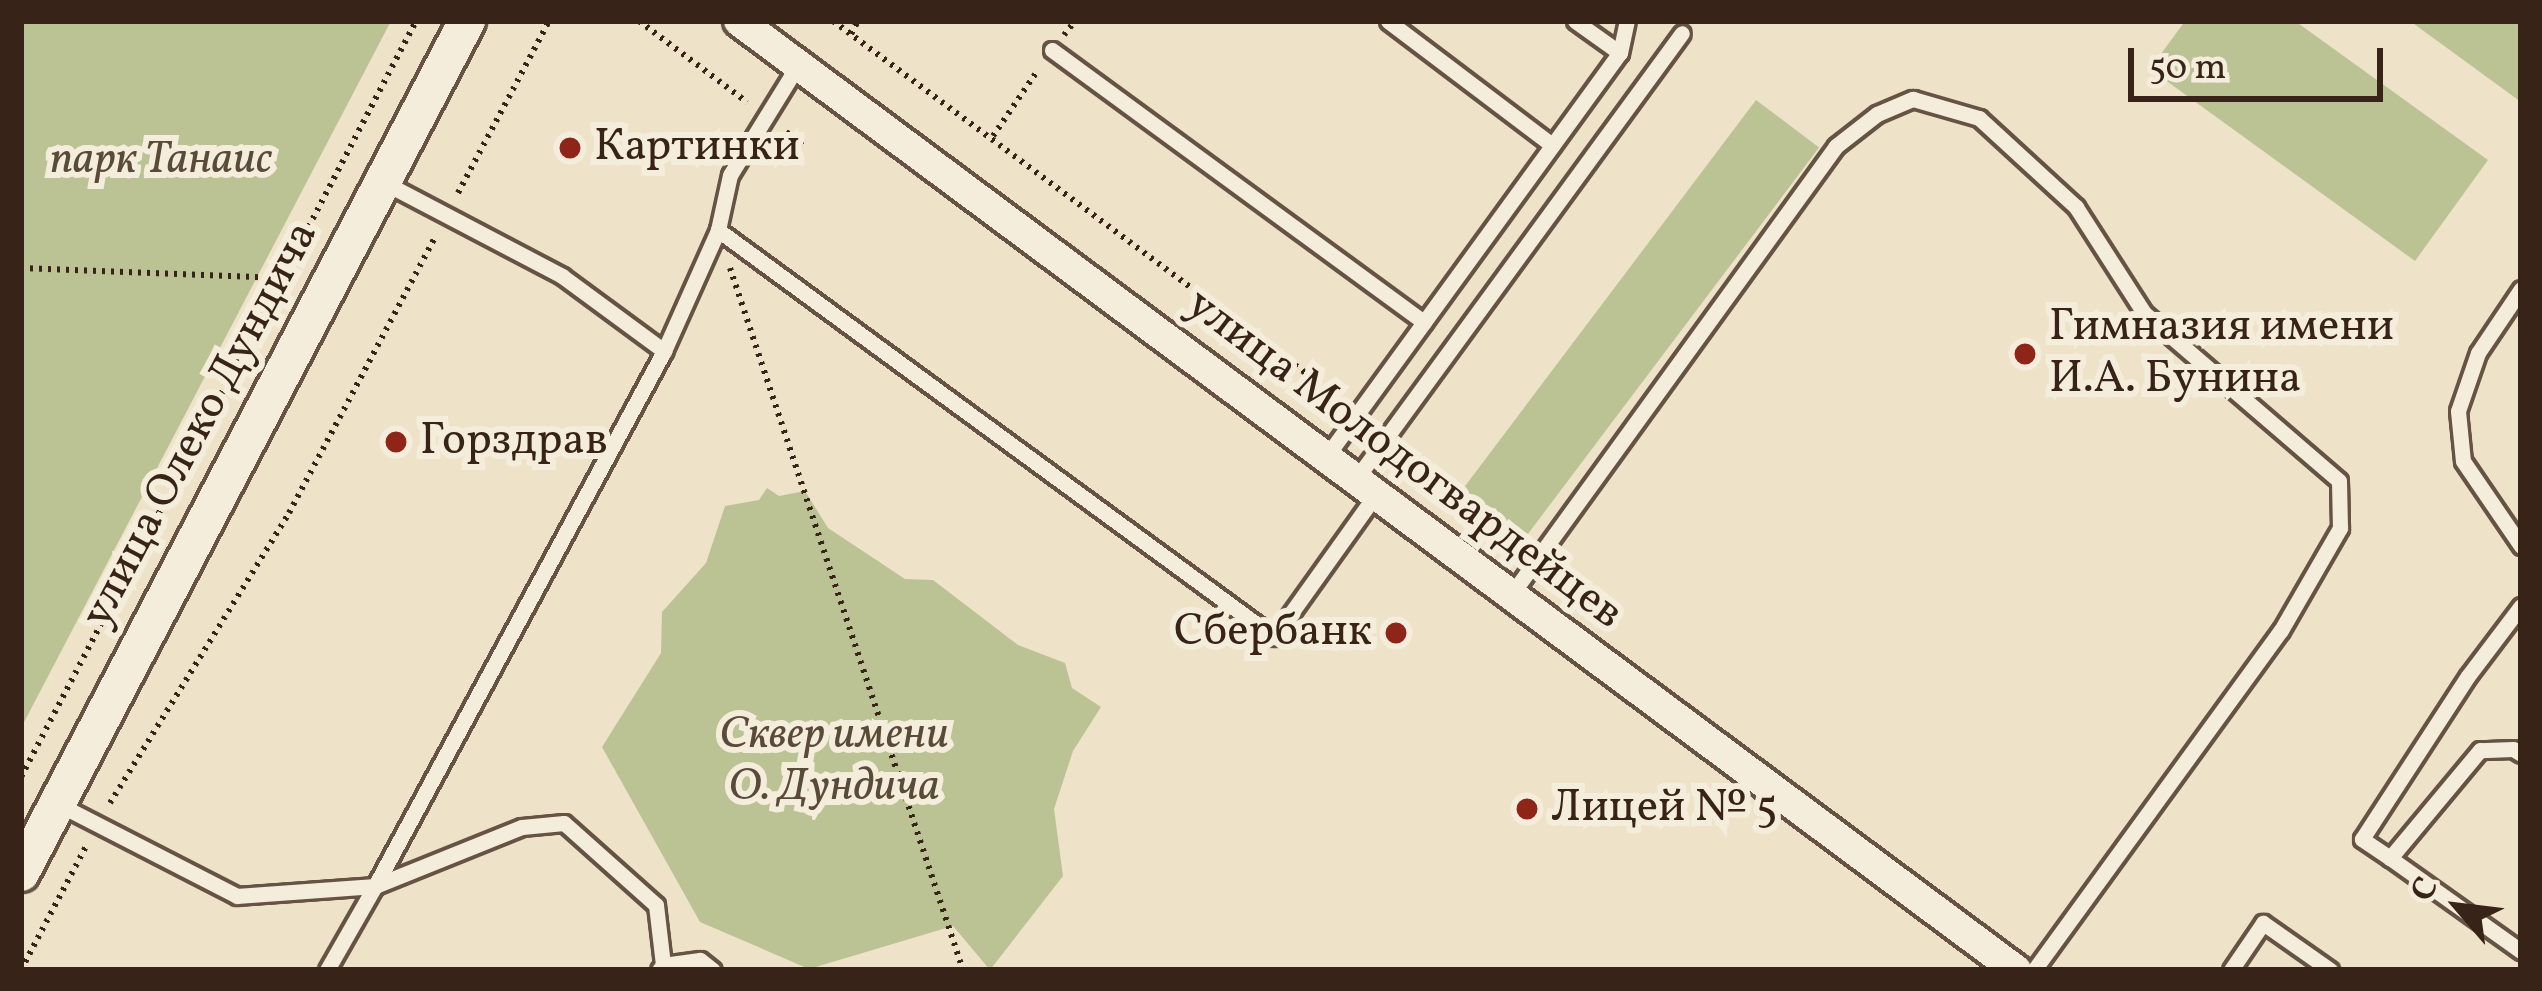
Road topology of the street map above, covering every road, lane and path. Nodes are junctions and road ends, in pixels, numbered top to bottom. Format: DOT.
graph roads {
  1 [pos="416,21"];
  2 [pos="466,21"];
  3 [pos="549,21"];
  4 [pos="639,21"];
  5 [pos="833,21"];
  6 [pos="858,21"];
  7 [pos="1075,21"];
  8 [pos="1388,21"];
  9 [pos="1575,21"];
  10 [pos="1627,21"];
  11 [pos="752,25"];
  12 [pos="1682,33"];
  13 [pos="851,34"];
  14 [pos="1052,50"];
  15 [pos="1620,52"];
  16 [pos="798,65"];
  17 [pos="766,117"];
  18 [pos="993,136"];
  19 [pos="1552,145"];
  20 [pos="806,147"];
  21 [pos="383,182"];
  22 [pos="446,216"];
  23 [pos="718,230"];
  24 [pos="21,268"];
  25 [pos="282,278"];
  26 [pos="2521,289"];
  27 [pos="1424,322"];
  28 [pos="664,351"];
  29 [pos="1312,377"];
  30 [pos="1326,457"];
  31 [pos="1366,487"];
  32 [pos="2521,546"];
  33 [pos="1511,596"];
  34 [pos="2521,606"];
  35 [pos="2521,754"];
  36 [pos="21,777"];
  37 [pos="57,804"];
  38 [pos="99,822"];
  39 [pos="2390,858"];
  40 [pos="21,873"];
  41 [pos="376,886"];
  42 [pos="2521,951"];
  43 [pos="661,967"];
  44 [pos="21,970"];
  45 [pos="327,970"];
  46 [pos="713,970"];
  47 [pos="963,970"];
  48 [pos="2015,970"];
  49 [pos="2034,970"];
  50 [pos="2231,970"];
  51 [pos="2330,970"];
  1 -- 25 [label="path"];
  2 -- 21 [label="street, улица Олеко Дундича"];
  3 -- 22 [label="path"];
  4 -- 17 [label="path"];
  5 -- 13 [label="path"];
  6 -- 13 [label="path"];
  7 -- 14 [label="path"];
  8 -- 19 [label="lane"];
  9 -- 15 [label="lane"];
  10 -- 15 [label="lane"];
  11 -- 16 [label="street, улица Молодогвардейцев"];
  12 -- 31 [label="lane"];
  13 -- 18 [label="path"];
  14 -- 18 [label="path"];
  14 -- 27 [label="lane"];
  15 -- 19 [label="lane"];
  16 -- 17 [label="lane"];
  16 -- 30 [label="street, улица Молодогвардейцев"];
  17 -- 20 [label="path"];
  17 -- 23 [label="lane"];
  18 -- 29 [label="path"];
  19 -- 27 [label="lane"];
  21 -- 22 [label="lane"];
  21 -- 37 [label="street, улица Олеко Дундича"];
  22 -- 28 [label="lane"];
  22 -- 38 [label="path"];
  23 -- 28 [label="lane"];
  23 -- 31 [label="lane"];
  23 -- 47 [label="path"];
  24 -- 25 [label="path"];
  25 -- 36 [label="path"];
  26 -- 32 [label="lane"];
  27 -- 30 [label="lane"];
  28 -- 41 [label="lane"];
  30 -- 31 [label="street, улица Молодогвардейцев"];
  31 -- 33 [label="street, улица Молодогвардейцев"];
  33 -- 48 [label="street, улица Молодогвардейцев"];
  33 -- 49 [label="lane"];
  34 -- 39 [label="lane"];
  35 -- 39 [label="lane"];
  37 -- 38 [label="lane"];
  37 -- 40 [label="street, улица Олеко Дундича"];
  38 -- 41 [label="lane"];
  38 -- 44 [label="path"];
  39 -- 42 [label="lane"];
  41 -- 43 [label="lane"];
  41 -- 45 [label="lane"];
  43 -- 46 [label="lane"];
  50 -- 51 [label="lane"];
}
